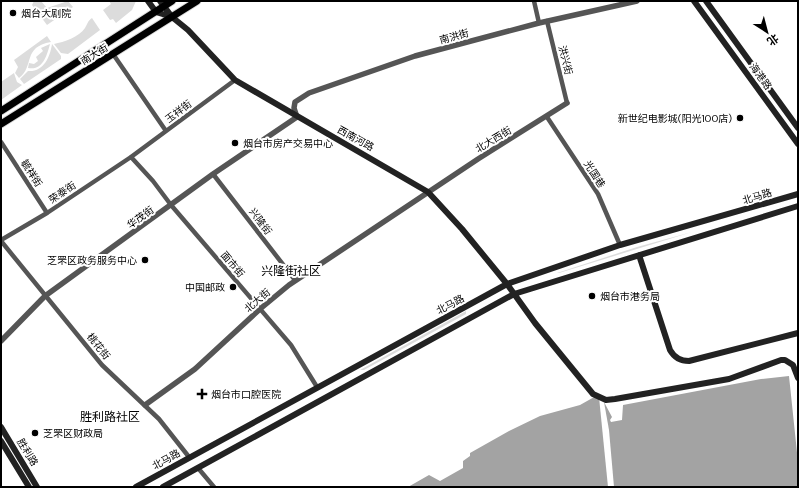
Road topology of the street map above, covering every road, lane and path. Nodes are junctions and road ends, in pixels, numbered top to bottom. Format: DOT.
graph roads {
  1 [pos="148,1"];
  2 [pos="172,1"];
  3 [pos="197,1"];
  4 [pos="534,1"];
  5 [pos="638,1"];
  6 [pos="694,1"];
  7 [pos="706,1"];
  8 [pos="162,4"];
  9 [pos="156,12"];
  10 [pos="172,17"];
  11 [pos="547,21"];
  12 [pos="539,23"];
  13 [pos="113,54"];
  14 [pos="234,80"];
  15 [pos="567,103"];
  16 [pos="1,111"];
  17 [pos="297,117"];
  18 [pos="548,117"];
  19 [pos="1,124"];
  20 [pos="798,128"];
  21 [pos="166,131"];
  22 [pos="1,142"];
  23 [pos="798,144"];
  24 [pos="131,156"];
  25 [pos="213,174"];
  26 [pos="428,192"];
  27 [pos="798,194"];
  28 [pos="171,205"];
  29 [pos="798,206"];
  30 [pos="47,213"];
  31 [pos="1,241"];
  32 [pos="620,245"];
  33 [pos="639,255"];
  34 [pos="295,280"];
  35 [pos="507,284"];
  36 [pos="514,294"];
  37 [pos="45,296"];
  38 [pos="260,309"];
  39 [pos="798,333"];
  40 [pos="1,342"];
  41 [pos="798,378"];
  42 [pos="317,387"];
  43 [pos="145,405"];
  44 [pos="1,427"];
  45 [pos="1,441"];
  46 [pos="189,457"];
  47 [pos="198,468"];
  48 [pos="29,487"];
  49 [pos="37,487"];
  50 [pos="136,487"];
  51 [pos="163,487"];
  52 [pos="214,487"];
  1 -- 9 [label="main road"];
  2 -- 8 [label="main road, 南大街"];
  3 -- 10 [label="main road, 南大街"];
  4 -- 12 [label="street"];
  5 -- 11 [label="street, 南洪街"];
  6 -- 23 [label="main road, 海港路"];
  7 -- 20 [label="main road, 海港路"];
  8 -- 9 [label="main road, 南大街"];
  8 -- 10 [label="main road, 西南河路"];
  9 -- 10 [label="main road, 西南河路"];
  9 -- 16 [label="main road, 南大街"];
  10 -- 13 [label="main road, 南大街"];
  10 -- 14 [label="main road, 西南河路"];
  11 -- 12 [label="street, 南洪街"];
  11 -- 15 [label="street, 洪兴街"];
  12 -- 17 [label="street, 南洪街"];
  13 -- 19 [label="main road, 南大街"];
  13 -- 21 [label="street"];
  14 -- 17 [label="main road, 西南河路"];
  14 -- 21 [label="street, 玉祥街"];
  15 -- 18 [label="street, 北大西街"];
  17 -- 25 [label="street, 华茂街"];
  17 -- 26 [label="main road, 西南河路"];
  18 -- 26 [label="street, 北大西街"];
  18 -- 32 [label="street, 光国巷"];
  21 -- 24 [label="street, 玉祥街"];
  22 -- 30 [label="street, 毓祥街"];
  24 -- 28 [label="street, 面市街"];
  24 -- 30 [label="street, 荣泰街"];
  25 -- 28 [label="street, 华茂街"];
  25 -- 34 [label="street, 兴隆街"];
  26 -- 34 [label="street, 北大街"];
  26 -- 35 [label="main road, 西南河路"];
  27 -- 32 [label="main road, 北马路"];
  28 -- 37 [label="street, 华茂街"];
  28 -- 38 [label="street, 面市街"];
  29 -- 33 [label="main road"];
  30 -- 31 [label="street, 荣泰街"];
  31 -- 37 [label="street, 桃花街"];
  32 -- 35 [label="main road, 北马路"];
  33 -- 36 [label="main road"];
  33 -- 39 [label="main road"];
  34 -- 38 [label="street, 北大街"];
  35 -- 36 [label="main road, 西南河路"];
  35 -- 42 [label="main road, 北马路"];
  36 -- 41 [label="main road, 西南河路"];
  36 -- 47 [label="main road"];
  37 -- 40 [label="street, 华茂街"];
  37 -- 43 [label="street, 桃花街"];
  38 -- 42 [label="street, 面市街"];
  38 -- 43 [label="street, 北大街"];
  42 -- 46 [label="main road, 北马路"];
  43 -- 46 [label="street, 桃花街"];
  44 -- 49 [label="main road, 胜利路"];
  45 -- 48 [label="main road, 胜利路"];
  46 -- 50 [label="main road, 北马路"];
  47 -- 51 [label="main road"];
  47 -- 52 [label="street"];
}
